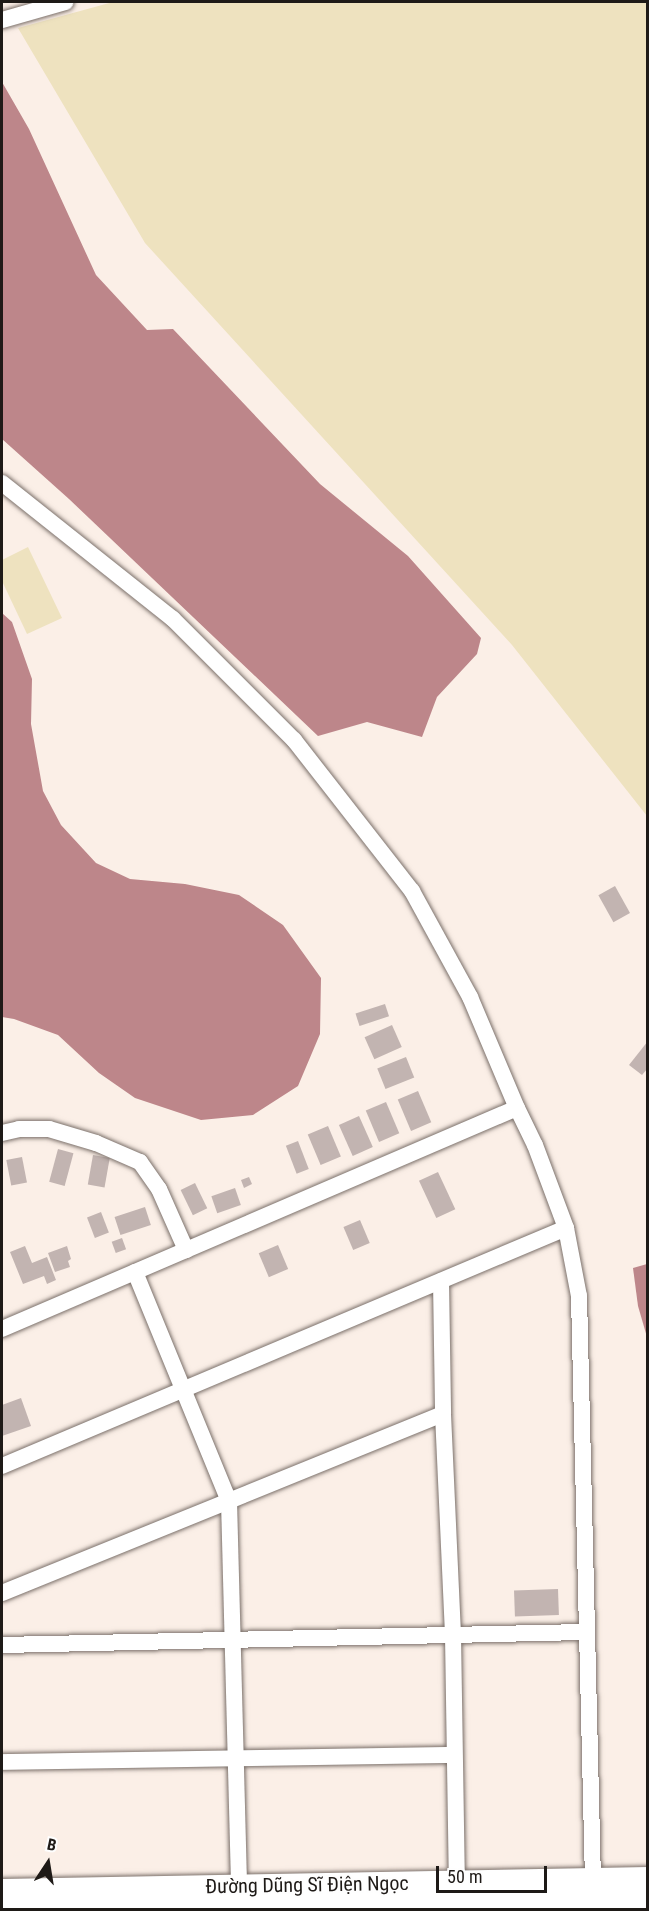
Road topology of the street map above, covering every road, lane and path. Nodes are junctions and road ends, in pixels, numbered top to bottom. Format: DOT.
graph roads {
  1 [pos="65,2"];
  2 [pos="2,20"];
  3 [pos="2,483"];
  4 [pos="517,1108"];
  5 [pos="2,1133"];
  6 [pos="566,1228"];
  7 [pos="186,1250"];
  8 [pos="135,1272"];
  9 [pos="441,1281"];
  10 [pos="2,1329"];
  11 [pos="184,1389"];
  12 [pos="443,1414"];
  13 [pos="2,1466"];
  14 [pos="229,1501"];
  15 [pos="2,1593"];
  16 [pos="586,1632"];
  17 [pos="453,1635"];
  18 [pos="234,1639"];
  19 [pos="2,1645"];
  20 [pos="454,1755"];
  21 [pos="236,1758"];
  22 [pos="2,1762"];
  23 [pos="648,1879"];
  24 [pos="457,1883"];
  25 [pos="2,1891"];
  26 [pos="593,1898"];
  27 [pos="240,1900"];
  28 [pos="648,1902"];
  29 [pos="2,1908"];
  1 -- 2 [label="street"];
  3 -- 4 [label="street"];
  4 -- 6 [label="street"];
  4 -- 7 [label="street"];
  5 -- 7 [label="street"];
  6 -- 9 [label="street"];
  6 -- 16 [label="street"];
  7 -- 8 [label="street"];
  8 -- 10 [label="street"];
  8 -- 11 [label="street"];
  9 -- 11 [label="street"];
  9 -- 12 [label="street"];
  11 -- 13 [label="street"];
  11 -- 14 [label="street"];
  12 -- 14 [label="street"];
  12 -- 17 [label="street"];
  14 -- 15 [label="street"];
  14 -- 18 [label="street"];
  16 -- 17 [label="street"];
  16 -- 26 [label="street"];
  17 -- 18 [label="street"];
  17 -- 20 [label="street"];
  18 -- 19 [label="street"];
  18 -- 21 [label="street"];
  20 -- 21 [label="street"];
  20 -- 24 [label="street"];
  21 -- 22 [label="street"];
  21 -- 27 [label="street"];
  23 -- 26 [label="main road, Đường Dũng Sĩ Điện Ngọc"];
  24 -- 26 [label="main road, Đường Dũng Sĩ Điện Ngọc"];
  24 -- 27 [label="main road, Đường Dũng Sĩ Điện Ngọc"];
  25 -- 27 [label="main road, Đường Dũng Sĩ Điện Ngọc"];
  26 -- 27 [label="main road, Đường Dũng Sĩ Điện Ngọc"];
  26 -- 28 [label="main road, Đường Dũng Sĩ Điện Ngọc"];
  27 -- 29 [label="main road, Đường Dũng Sĩ Điện Ngọc"];
}
